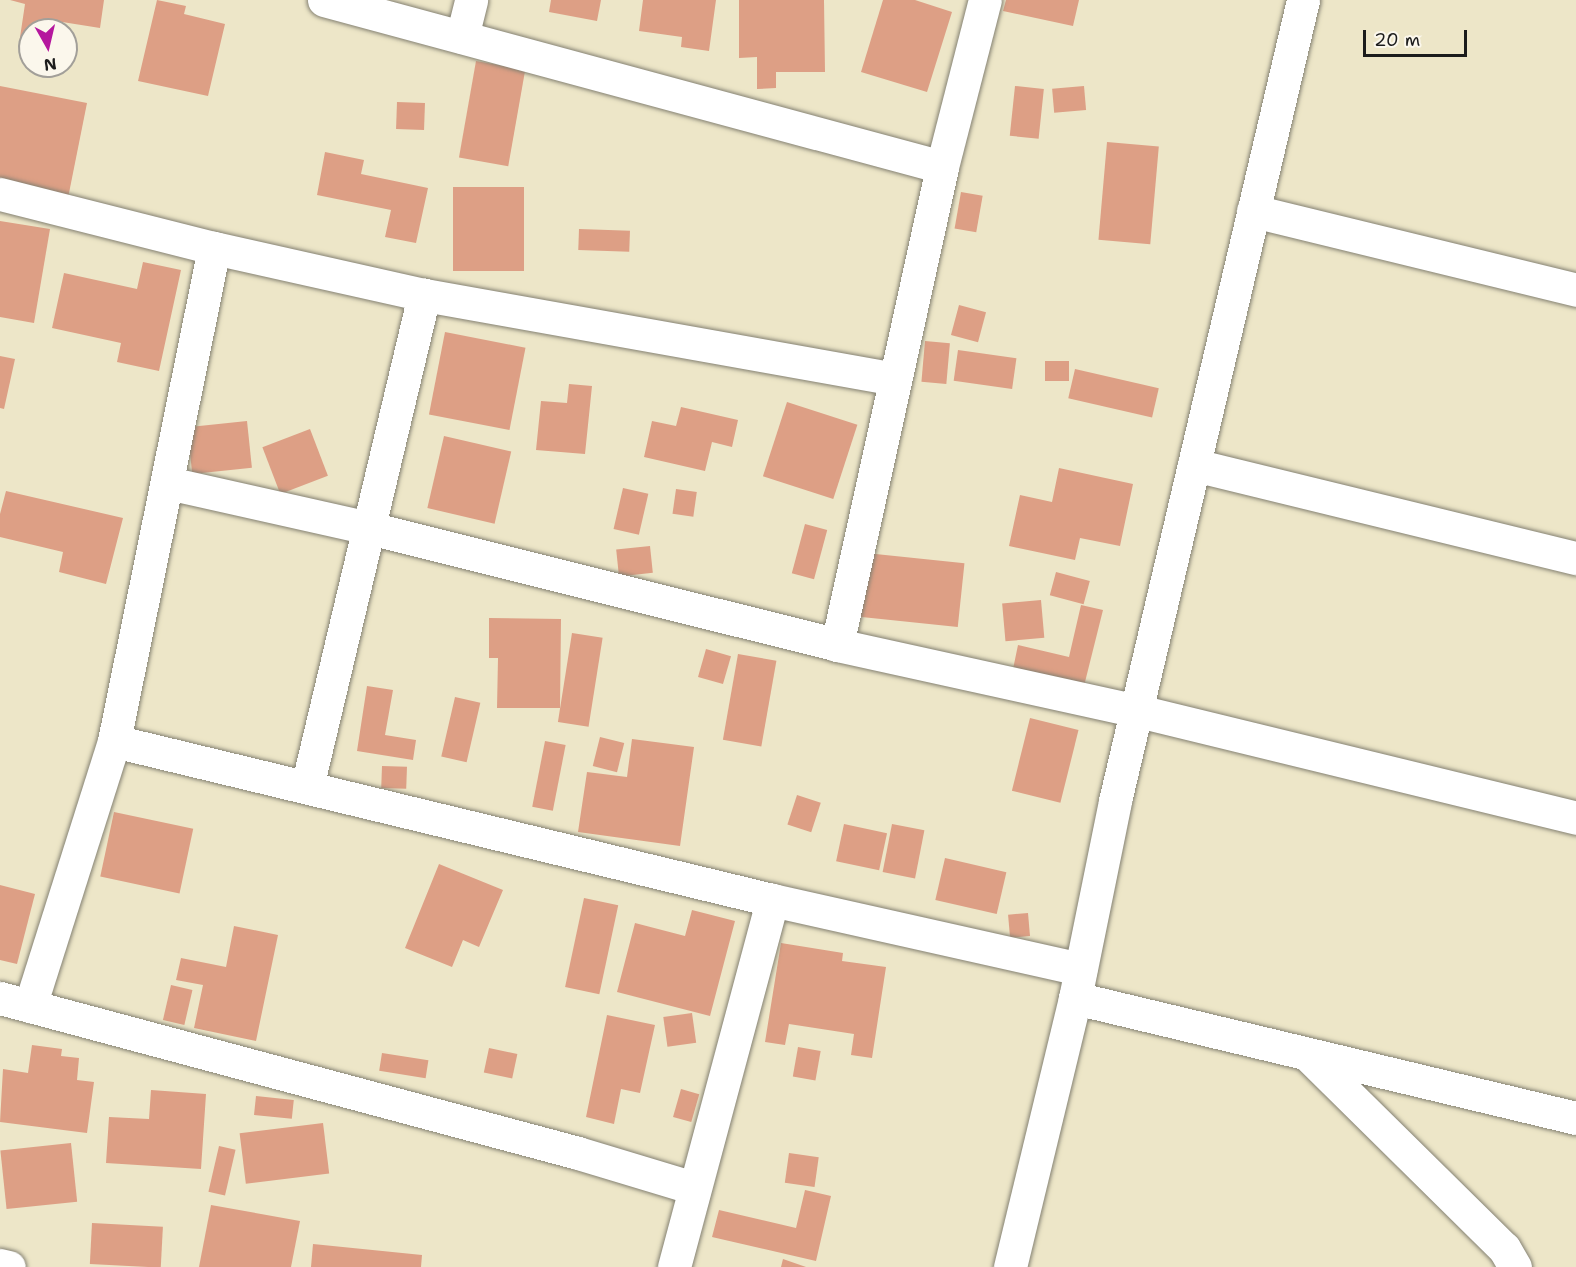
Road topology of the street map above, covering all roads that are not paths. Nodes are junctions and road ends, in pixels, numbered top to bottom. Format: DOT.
graph roads {
  1 [pos="324,0"];
  2 [pos="471,0"];
  3 [pos="985,0"];
  4 [pos="1303,0"];
  5 [pos="462,37"];
  6 [pos="942,167"];
  7 [pos="0,194"];
  8 [pos="1252,211"];
  9 [pos="214,248"];
  10 [pos="1576,290"];
  11 [pos="424,295"];
  12 [pos="895,380"];
  13 [pos="1194,465"];
  14 [pos="168,483"];
  15 [pos="369,528"];
  16 [pos="1576,558"];
  17 [pos="837,645"];
  18 [pos="1138,711"];
  19 [pos="114,741"];
  20 [pos="307,787"];
  21 [pos="1576,818"];
  22 [pos="772,900"];
  23 [pos="1078,983"];
  24 [pos="15,1002"];
  25 [pos="1309,1056"];
  26 [pos="1576,1118"];
  27 [pos="694,1188"];
  28 [pos="0,1265"];
  29 [pos="9,1267"];
  30 [pos="674,1267"];
  31 [pos="1010,1267"];
  32 [pos="1515,1267"];
  1 -- 5 [label="street"];
  2 -- 5 [label="street"];
  3 -- 6 [label="street"];
  4 -- 8 [label="street"];
  5 -- 6 [label="street"];
  6 -- 12 [label="street"];
  7 -- 9 [label="street"];
  8 -- 10 [label="street"];
  8 -- 13 [label="street"];
  9 -- 11 [label="street"];
  9 -- 14 [label="street"];
  11 -- 12 [label="street"];
  11 -- 15 [label="street"];
  12 -- 17 [label="street"];
  13 -- 16 [label="street"];
  13 -- 18 [label="street"];
  14 -- 15 [label="street"];
  14 -- 19 [label="street"];
  15 -- 17 [label="street"];
  15 -- 20 [label="street"];
  17 -- 18 [label="street"];
  18 -- 21 [label="street"];
  18 -- 23 [label="street"];
  19 -- 20 [label="street"];
  19 -- 24 [label="street"];
  20 -- 22 [label="street"];
  22 -- 23 [label="street"];
  22 -- 27 [label="street"];
  23 -- 25 [label="street"];
  23 -- 31 [label="street"];
  24 -- 27 [label="street"];
  25 -- 26 [label="street"];
  25 -- 32 [label="street"];
  27 -- 30 [label="street"];
  28 -- 29 [label="street"];
}
